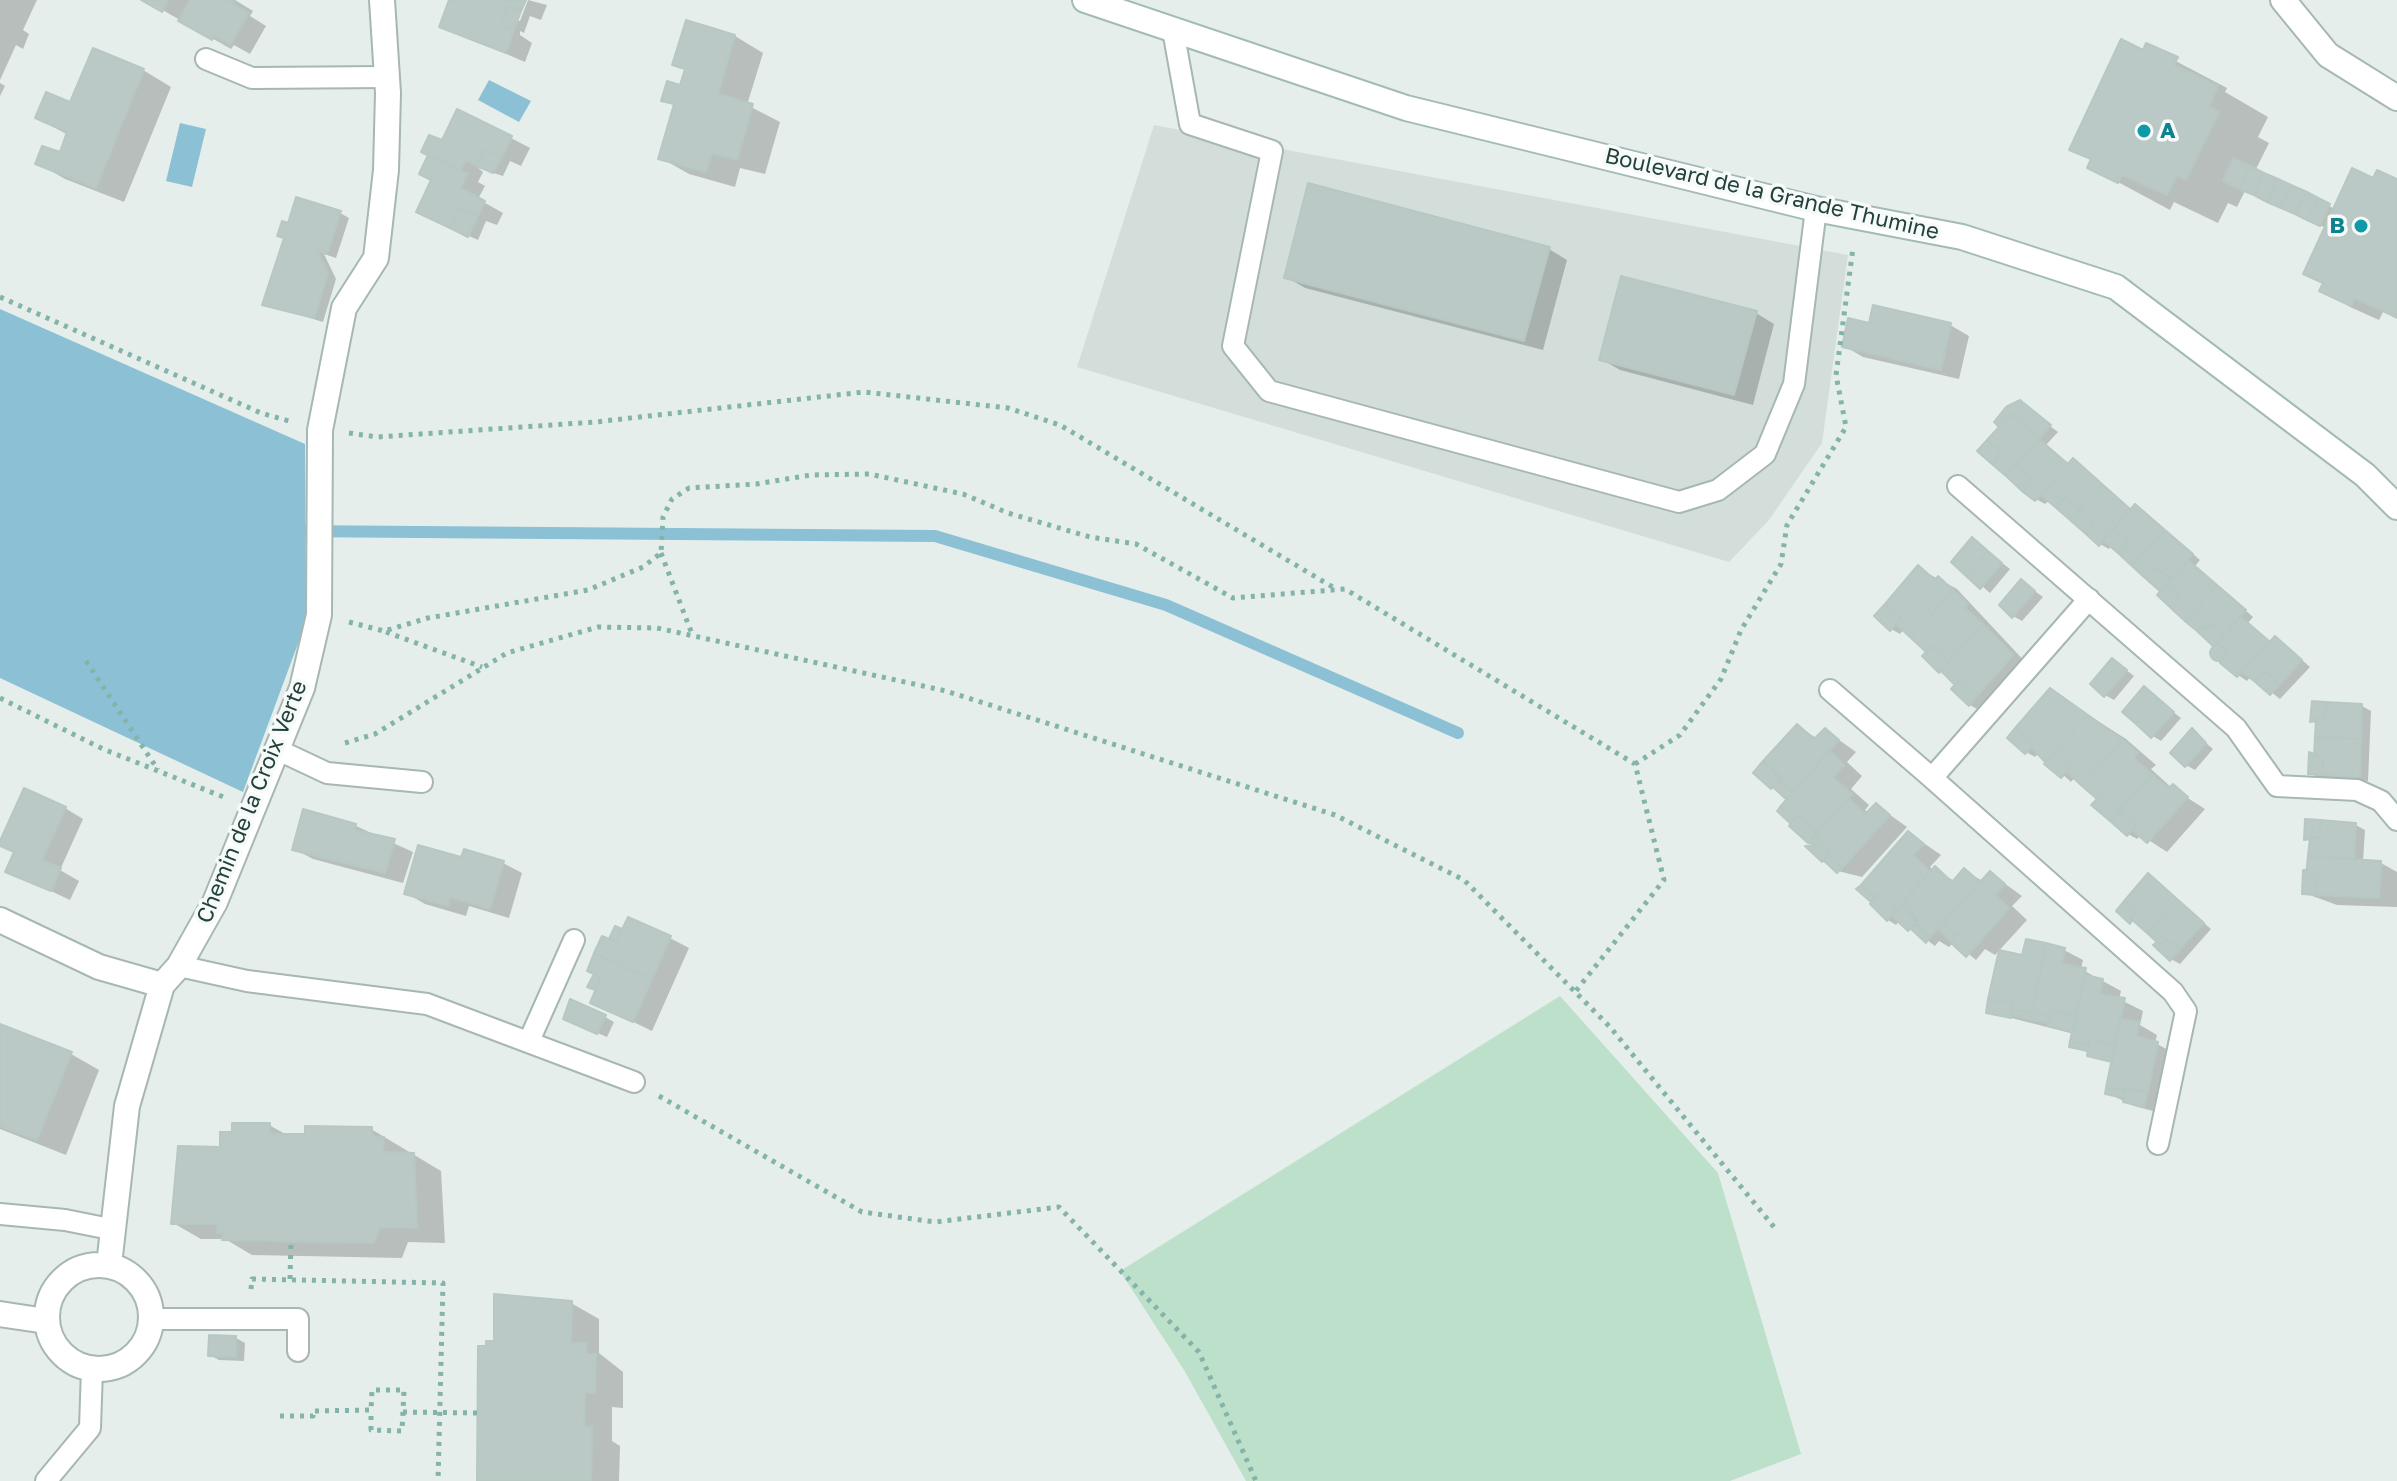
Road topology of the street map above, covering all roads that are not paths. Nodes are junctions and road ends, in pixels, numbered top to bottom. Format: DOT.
graph roads {
  1 [pos="382,0"];
  2 [pos="1085,0"];
  3 [pos="2283,0"];
  4 [pos="1173,30"];
  5 [pos="206,59"];
  6 [pos="387,77"];
  7 [pos="2397,98"];
  8 [pos="1816,209"];
  9 [pos="1958,486"];
  10 [pos="2397,507"];
  11 [pos="2089,599"];
  12 [pos="1830,690"];
  13 [pos="276,749"];
  14 [pos="1932,778"];
  15 [pos="422,782"];
  16 [pos="2397,820"];
  17 [pos="0,920"];
  18 [pos="574,940"];
  19 [pos="179,966"];
  20 [pos="162,985"];
  21 [pos="529,1041"];
  22 [pos="634,1082"];
  23 [pos="2158,1144"];
  24 [pos="0,1214"];
  25 [pos="110,1229"];
  26 [pos="109,1265"];
  27 [pos="0,1314"];
  28 [pos="152,1319"];
  29 [pos="46,1321"];
  30 [pos="298,1351"];
  31 [pos="92,1369"];
  32 [pos="46,1481"];
  1 -- 6 [label="street, Chemin de la Croix Verte"];
  2 -- 4 [label="street, Boulevard de la Grande Thumine"];
  3 -- 7 [label="street"];
  4 -- 8 [label="street, Boulevard de la Grande Thumine"];
  4 -- 8 [label="lane"];
  5 -- 6 [label="lane"];
  6 -- 13 [label="street, Chemin de la Croix Verte"];
  8 -- 10 [label="street, Boulevard de la Grande Thumine"];
  9 -- 11 [label="lane"];
  11 -- 14 [label="lane"];
  11 -- 16 [label="lane"];
  12 -- 14 [label="lane"];
  13 -- 15 [label="lane"];
  13 -- 19 [label="street, Chemin de la Croix Verte"];
  14 -- 23 [label="lane"];
  17 -- 20 [label="street"];
  18 -- 21 [label="lane"];
  19 -- 20 [label="street, Chemin de la Croix Verte"];
  19 -- 21 [label="lane"];
  20 -- 25 [label="street, Chemin de la Croix Verte"];
  21 -- 22 [label="lane"];
  24 -- 25 [label="lane"];
  25 -- 26 [label="street, Chemin de la Croix Verte"];
  26 -- 28 [label="street"];
  26 -- 29 [label="street"];
  27 -- 29 [label="street"];
  28 -- 30 [label="lane"];
  28 -- 31 [label="street"];
  29 -- 31 [label="street"];
  31 -- 32 [label="lane"];
}
